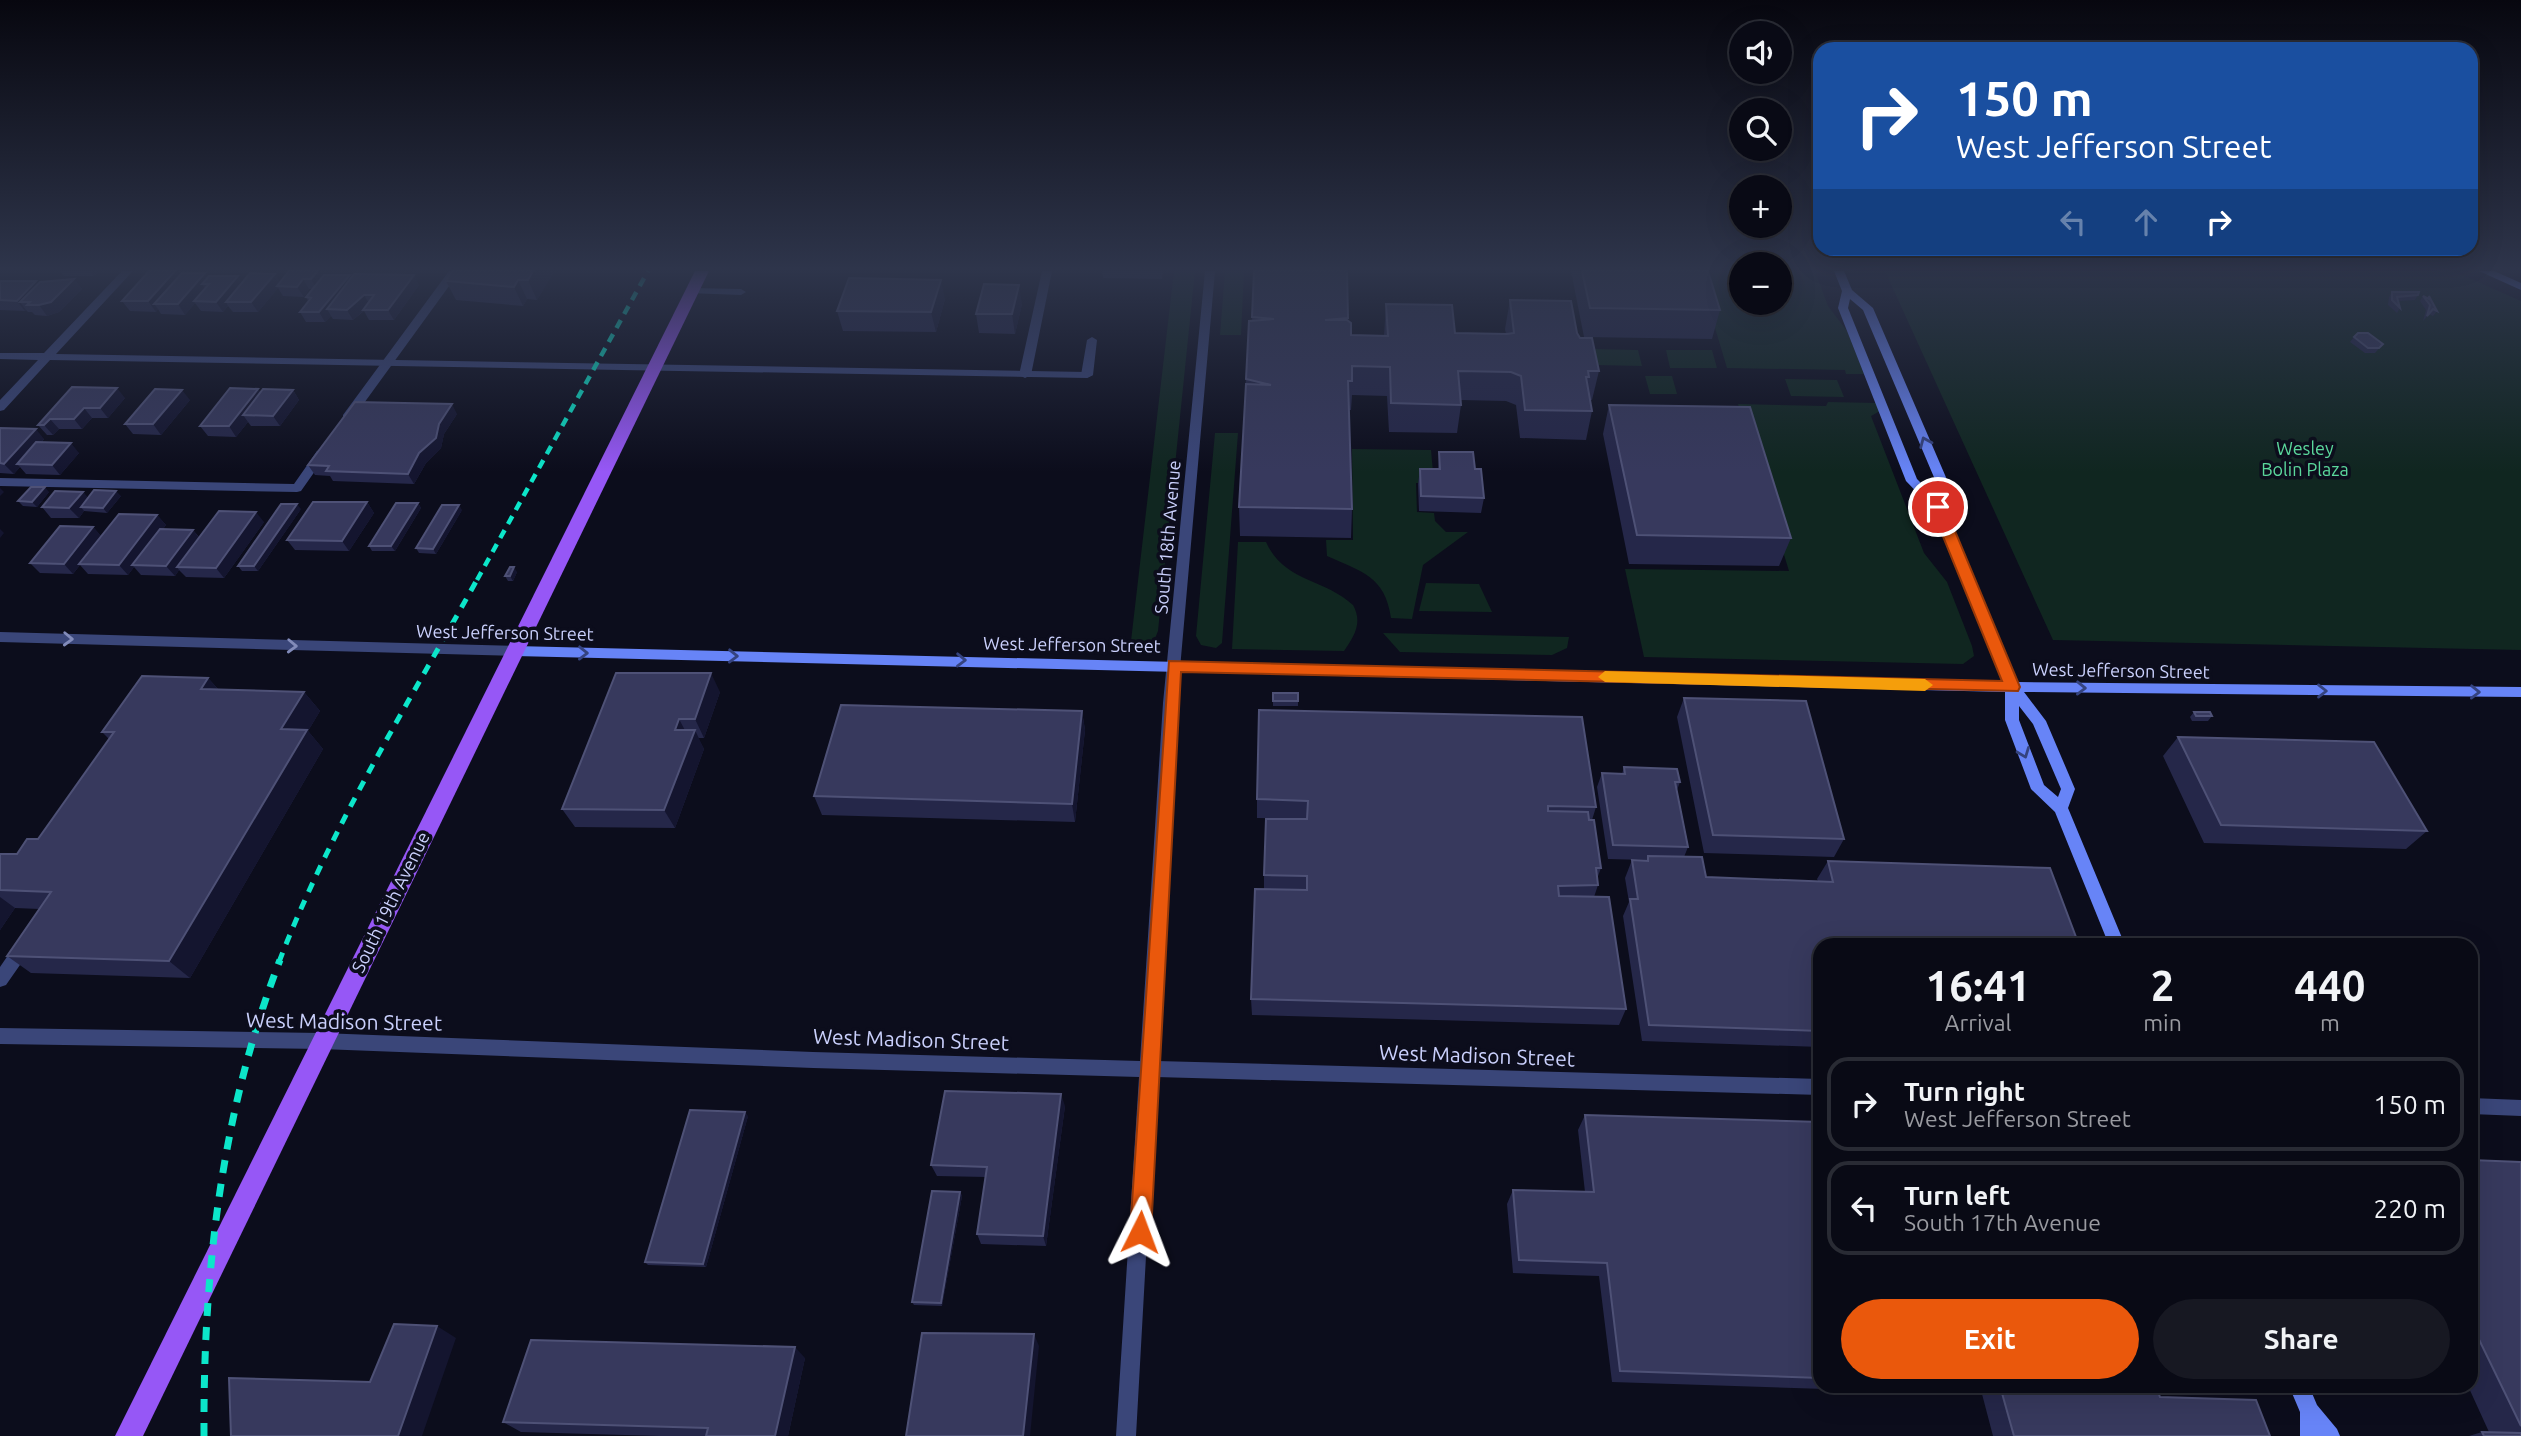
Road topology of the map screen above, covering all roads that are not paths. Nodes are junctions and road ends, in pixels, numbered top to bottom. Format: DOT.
graph roads {
  1 [pos="66,338"];
  2 [pos="405,338"];
  3 [pos="668,338"];
  4 [pos="1033,338"];
  5 [pos="1204,338"];
  6 [pos="1855,338"];
  7 [pos="1881,338"];
  8 [pos="1092,340"];
  9 [pos="0,356"];
  10 [pos="48,357"];
  11 [pos="387,363"];
  12 [pos="652,368"];
  13 [pos="1025,374"];
  14 [pos="0,407"];
  15 [pos="336,433"];
  16 [pos="328,444"];
  17 [pos="0,482"];
  18 [pos="1938,507"];
  19 [pos="0,637"];
  20 [pos="515,651"];
  21 [pos="1174,666"];
  22 [pos="2012,687"];
  23 [pos="2521,692"];
  24 [pos="2062,808"];
  25 [pos="34,930"];
  26 [pos="2114,938"];
  27 [pos="0,980"];
  28 [pos="0,1036"];
  29 [pos="321,1041"];
  30 [pos="1151,1068"];
  31 [pos="1813,1087"];
  32 [pos="2478,1106"];
  33 [pos="2521,1108"];
  34 [pos="2303,1393"];
  35 [pos="2310,1412"];
  36 [pos="129,1436"];
  37 [pos="1126,1436"];
  38 [pos="2310,1436"];
  39 [pos="2330,1436"];
  1 -- 10 [label="street"];
  2 -- 11 [label="street"];
  3 -- 12 [label="main road, South 19th Avenue"];
  4 -- 13 [label="street"];
  5 -- 21 [label="street, South 18th Avenue"];
  6 -- 18 [label="main road"];
  18 -- 7 [label="main road, one-way"];
  8 -- 13 [label="street"];
  9 -- 10 [label="street"];
  10 -- 11 [label="street"];
  10 -- 14 [label="street"];
  11 -- 12 [label="street"];
  11 -- 15 [label="street"];
  12 -- 13 [label="street"];
  12 -- 20 [label="main road, South 19th Avenue"];
  16 -- 17 [label="street"];
  18 -- 22 [label="main road"];
  19 -- 20 [label="street, West Jefferson Street, one-way"];
  20 -- 21 [label="main road, West Jefferson Street, one-way"];
  20 -- 29 [label="main road, South 19th Avenue"];
  21 -- 22 [label="main road, West Jefferson Street"];
  21 -- 30 [label="street, South 18th Avenue"];
  22 -- 23 [label="main road, West Jefferson Street, one-way"];
  22 -- 24 [label="main road"];
  22 -- 24 [label="main road, one-way"];
  24 -- 26 [label="main road"];
  25 -- 27 [label="street"];
  28 -- 29 [label="street, West Madison Street"];
  29 -- 30 [label="street, West Madison Street"];
  29 -- 36 [label="main road, South 19th Avenue"];
  30 -- 31 [label="street, West Madison Street"];
  30 -- 37 [label="street, South 18th Avenue"];
  32 -- 33 [label="street"];
  34 -- 35 [label="main road"];
  35 -- 38 [label="main road"];
  35 -- 39 [label="main road"];
}
